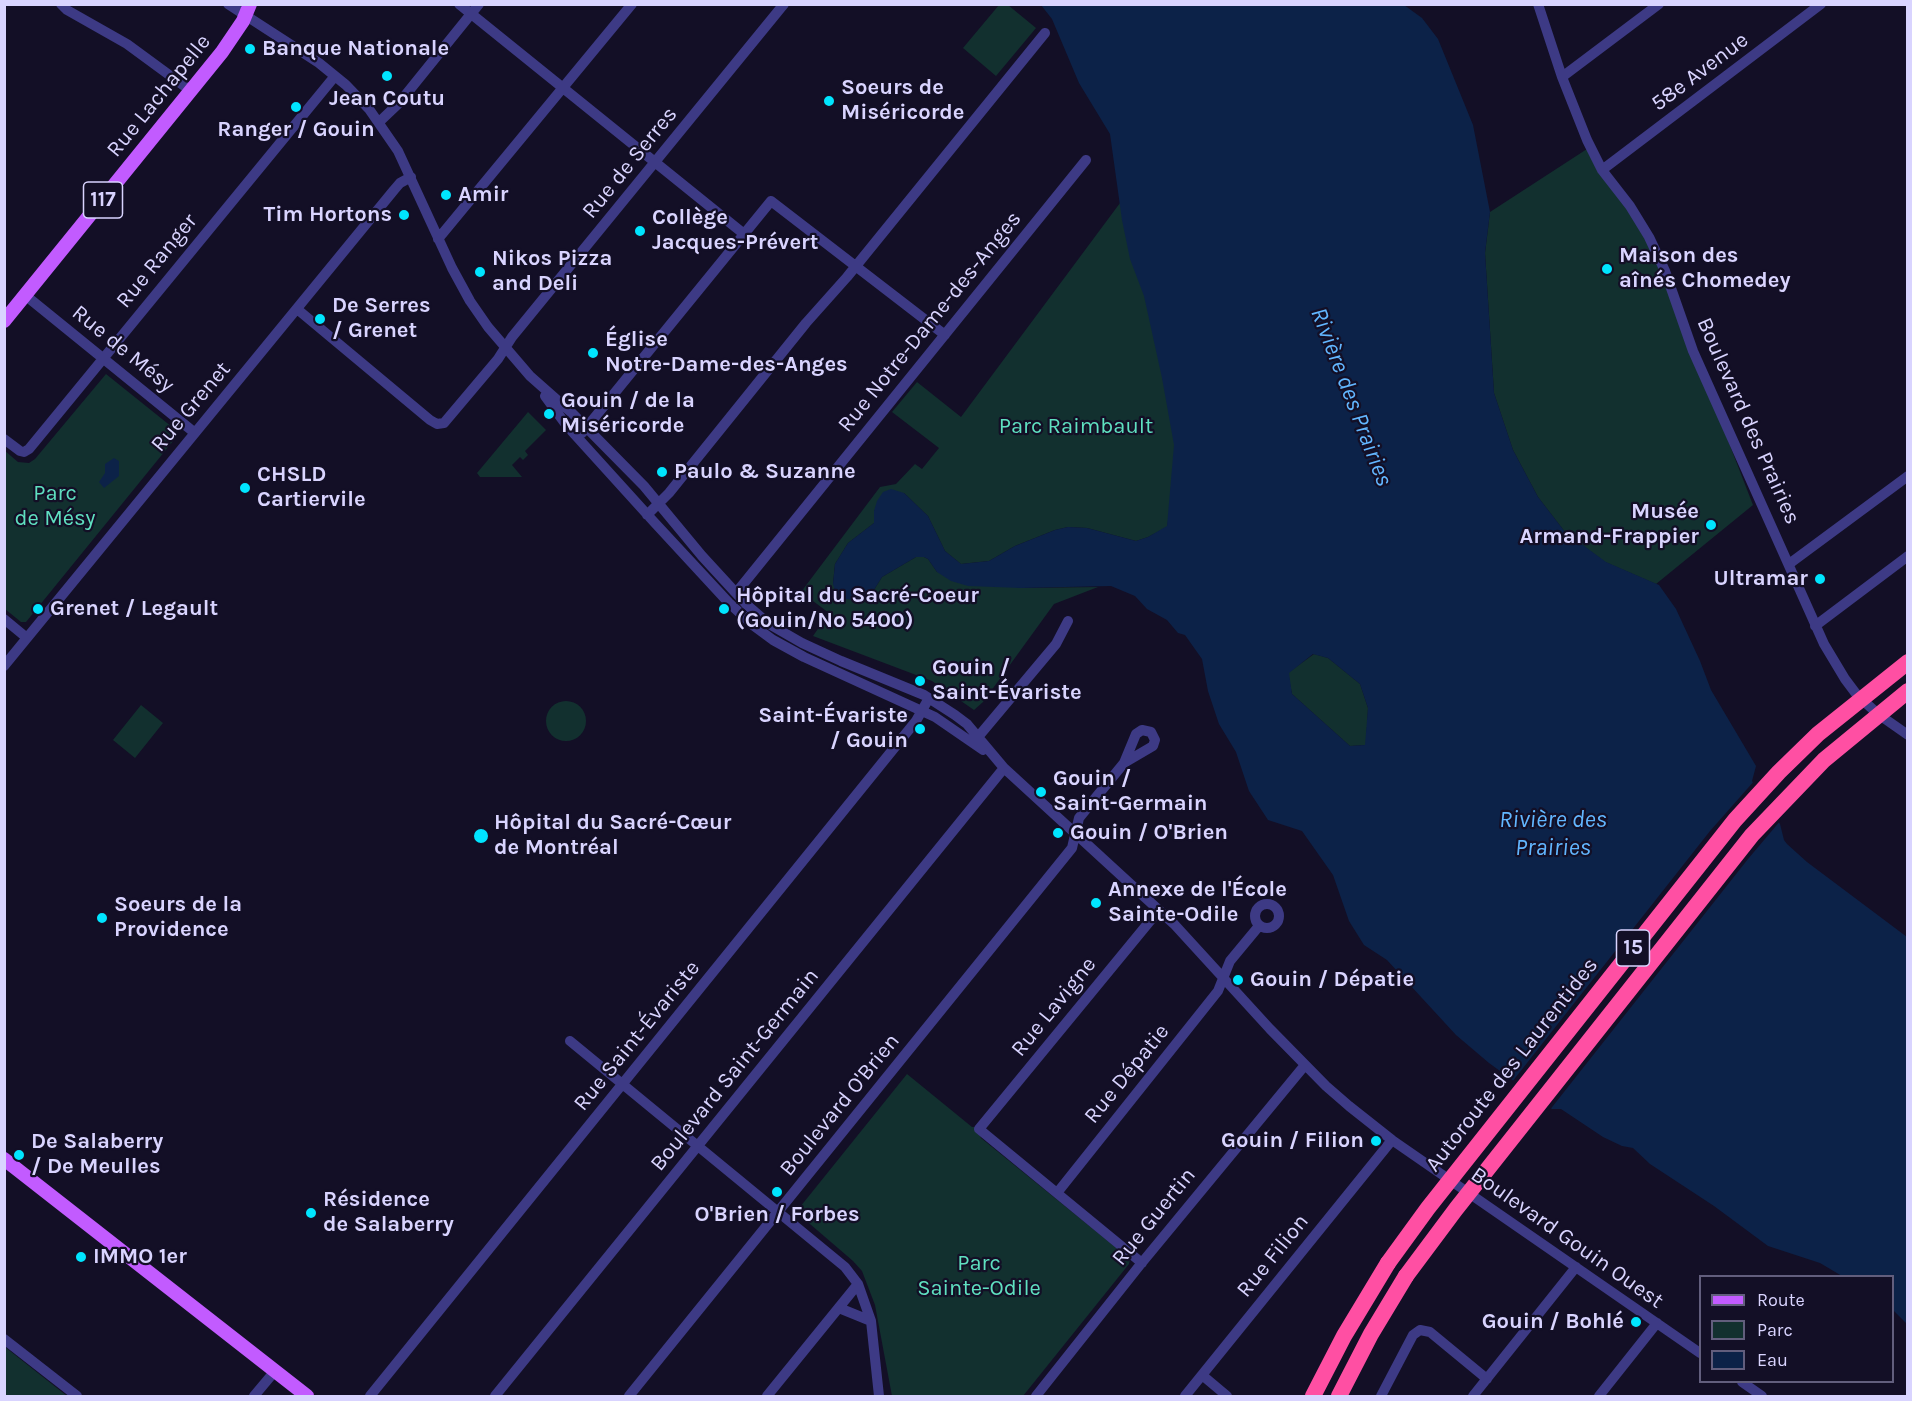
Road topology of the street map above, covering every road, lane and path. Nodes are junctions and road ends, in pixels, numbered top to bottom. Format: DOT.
graph roads {
  1 [pos="61,4"];
  2 [pos="228,4"];
  3 [pos="459,4"];
  4 [pos="479,4"];
  5 [pos="632,4"];
  6 [pos="784,4"];
  7 [pos="1538,4"];
  8 [pos="1659,4"];
  9 [pos="1821,4"];
  10 [pos="248,10"];
  11 [pos="471,14"];
  12 [pos="1046,33"];
  13 [pos="335,76"];
  14 [pos="1562,77"];
  15 [pos="564,88"];
  16 [pos="191,91"];
  17 [pos="379,122"];
  18 [pos="1086,160"];
  19 [pos="655,163"];
  20 [pos="1602,170"];
  21 [pos="411,177"];
  22 [pos="744,234"];
  23 [pos="438,238"];
  24 [pos="855,266"];
  25 [pos="26,295"];
  26 [pos="297,309"];
  27 [pos="4,321"];
  28 [pos="945,335"];
  29 [pos="505,348"];
  30 [pos="103,358"];
  31 [pos="530,376"];
  32 [pos="586,429"];
  33 [pos="195,434"];
  34 [pos="578,438"];
  35 [pos="4,439"];
  36 [pos="1908,476"];
  37 [pos="658,504"];
  38 [pos="647,515"];
  39 [pos="1908,556"];
  40 [pos="1789,564"];
  41 [pos="736,593"];
  42 [pos="4,619"];
  43 [pos="1068,621"];
  44 [pos="1815,626"];
  45 [pos="27,638"];
  46 [pos="1908,662"];
  47 [pos="4,666"];
  48 [pos="1908,691"];
  49 [pos="929,698"];
  50 [pos="922,711"];
  51 [pos="1908,735"];
  52 [pos="975,740"];
  53 [pos="1124,764"];
  54 [pos="1004,768"];
  55 [pos="1075,834"];
  56 [pos="1159,910"];
  57 [pos="1259,926"];
  58 [pos="1223,978"];
  59 [pos="570,1041"];
  60 [pos="1305,1065"];
  61 [pos="622,1085"];
  62 [pos="1392,1140"];
  63 [pos="698,1148"];
  64 [pos="4,1160"];
  65 [pos="1057,1192"];
  66 [pos="778,1213"];
  67 [pos="1142,1263"];
  68 [pos="1576,1267"];
  69 [pos="858,1284"];
  70 [pos="839,1308"];
  71 [pos="871,1321"];
  72 [pos="1657,1323"];
  73 [pos="4,1339"];
  74 [pos="1699,1352"];
  75 [pos="275,1371"];
  76 [pos="1202,1376"];
  77 [pos="1487,1379"];
  78 [pos="1743,1383"];
  79 [pos="77,1396"];
  80 [pos="254,1396"];
  81 [pos="307,1396"];
  82 [pos="370,1396"];
  83 [pos="495,1396"];
  84 [pos="629,1396"];
  85 [pos="767,1396"];
  86 [pos="879,1396"];
  87 [pos="1036,1396"];
  88 [pos="1185,1396"];
  89 [pos="1227,1396"];
  90 [pos="1313,1396"];
  91 [pos="1339,1396"];
  92 [pos="1381,1396"];
  93 [pos="1473,1396"];
  94 [pos="1599,1396"];
  95 [pos="1762,1396"];
  1 -- 16 [label="street"];
  2 -- 10 [label="street, Boulevard Gouin Ouest"];
  3 -- 11 [label="street"];
  4 -- 11 [label="street"];
  5 -- 15 [label="street"];
  6 -- 19 [label="street, Rue de Serres"];
  7 -- 14 [label="street, Boulevard des Prairies"];
  8 -- 14 [label="street"];
  9 -- 20 [label="street, 58e Avenue"];
  10 -- 13 [label="street, Boulevard Gouin Ouest"];
  10 -- 16 [label="main road, Rue Lachapelle / 117"];
  11 -- 15 [label="street"];
  11 -- 17 [label="street"];
  12 -- 24 [label="street"];
  13 -- 17 [label="street, Boulevard Gouin Ouest"];
  13 -- 30 [label="street, Rue Ranger"];
  14 -- 20 [label="street, Boulevard des Prairies"];
  15 -- 19 [label="street"];
  15 -- 23 [label="street"];
  16 -- 25 [label="main road, Rue Lachapelle / 117"];
  17 -- 21 [label="street, Boulevard Gouin Ouest"];
  18 -- 28 [label="street, Rue Notre-Dame-des-Anges"];
  19 -- 22 [label="street"];
  19 -- 29 [label="street, Rue de Serres"];
  20 -- 40 [label="street, Boulevard des Prairies"];
  21 -- 23 [label="street, Boulevard Gouin Ouest"];
  21 -- 26 [label="street, Rue Grenet"];
  22 -- 24 [label="street"];
  22 -- 32 [label="street"];
  23 -- 29 [label="street, Boulevard Gouin Ouest"];
  24 -- 28 [label="street"];
  24 -- 37 [label="street"];
  25 -- 27 [label="main road, Rue Lachapelle / 117"];
  25 -- 30 [label="street, Rue de Mésy"];
  26 -- 29 [label="street, Rue de Serres"];
  26 -- 33 [label="street, Rue Grenet"];
  28 -- 41 [label="street, Rue Notre-Dame-des-Anges"];
  29 -- 31 [label="street, Boulevard Gouin Ouest"];
  30 -- 33 [label="street, Rue de Mésy"];
  30 -- 35 [label="street, Rue Ranger"];
  31 -- 32 [label="street, Boulevard Gouin Ouest"];
  31 -- 34 [label="street, Boulevard Gouin Ouest"];
  32 -- 34 [label="street"];
  32 -- 37 [label="street, Boulevard Gouin Ouest"];
  33 -- 45 [label="street, Rue Grenet"];
  34 -- 38 [label="street, Boulevard Gouin Ouest"];
  36 -- 40 [label="street"];
  37 -- 38 [label="street"];
  37 -- 41 [label="street, Boulevard Gouin Ouest"];
  38 -- 50 [label="street, Boulevard Gouin Ouest"];
  39 -- 44 [label="street"];
  40 -- 44 [label="street, Boulevard des Prairies"];
  41 -- 49 [label="street, Boulevard Gouin Ouest"];
  42 -- 45 [label="street"];
  43 -- 52 [label="street"];
  44 -- 51 [label="street, Boulevard des Prairies"];
  45 -- 47 [label="street, Rue Grenet"];
  46 -- 90 [label="highway, Autoroute des Laurentides / 15, bridge"];
  48 -- 91 [label="highway, Autoroute des Laurentides / 15, bridge"];
  49 -- 50 [label="street, Rue Saint-Évariste"];
  49 -- 52 [label="street, Boulevard Gouin Ouest"];
  50 -- 52 [label="street, Boulevard Gouin Ouest"];
  50 -- 61 [label="street, Rue Saint-Évariste"];
  52 -- 54 [label="street, Boulevard Gouin Ouest"];
  53 -- 55 [label="street, Boulevard O'Brien"];
  54 -- 55 [label="street, Boulevard Gouin Ouest"];
  54 -- 63 [label="street, Boulevard Saint-Germain"];
  55 -- 56 [label="street, Boulevard Gouin Ouest"];
  55 -- 66 [label="street, Boulevard O'Brien"];
  56 -- 58 [label="street, Boulevard Gouin Ouest"];
  56 -- 65 [label="street, Rue Lavigne"];
  57 -- 58 [label="street, Rue Dépatie"];
  58 -- 60 [label="street, Boulevard Gouin Ouest"];
  58 -- 65 [label="street, Rue Dépatie"];
  59 -- 61 [label="street"];
  60 -- 62 [label="street, Boulevard Gouin Ouest"];
  60 -- 67 [label="street, Rue Guertin"];
  61 -- 63 [label="street"];
  61 -- 82 [label="street, Rue Saint-Évariste"];
  62 -- 68 [label="street, Boulevard Gouin Ouest"];
  62 -- 76 [label="street, Rue Filion"];
  63 -- 66 [label="street"];
  63 -- 83 [label="street, Boulevard Saint-Germain"];
  64 -- 75 [label="main road"];
  65 -- 67 [label="street"];
  66 -- 69 [label="street"];
  66 -- 84 [label="street, Boulevard O'Brien"];
  67 -- 87 [label="street, Rue Guertin"];
  68 -- 72 [label="street, Boulevard Gouin Ouest"];
  68 -- 77 [label="street"];
  69 -- 70 [label="street"];
  69 -- 71 [label="street"];
  70 -- 71 [label="street"];
  70 -- 85 [label="street"];
  71 -- 86 [label="street"];
  72 -- 74 [label="street, Boulevard Gouin Ouest"];
  72 -- 94 [label="street"];
  73 -- 79 [label="street"];
  75 -- 80 [label="street"];
  75 -- 81 [label="main road"];
  76 -- 88 [label="street, Rue Filion"];
  76 -- 89 [label="street"];
  77 -- 92 [label="street"];
  77 -- 93 [label="street"];
  78 -- 95 [label="street"];
}
